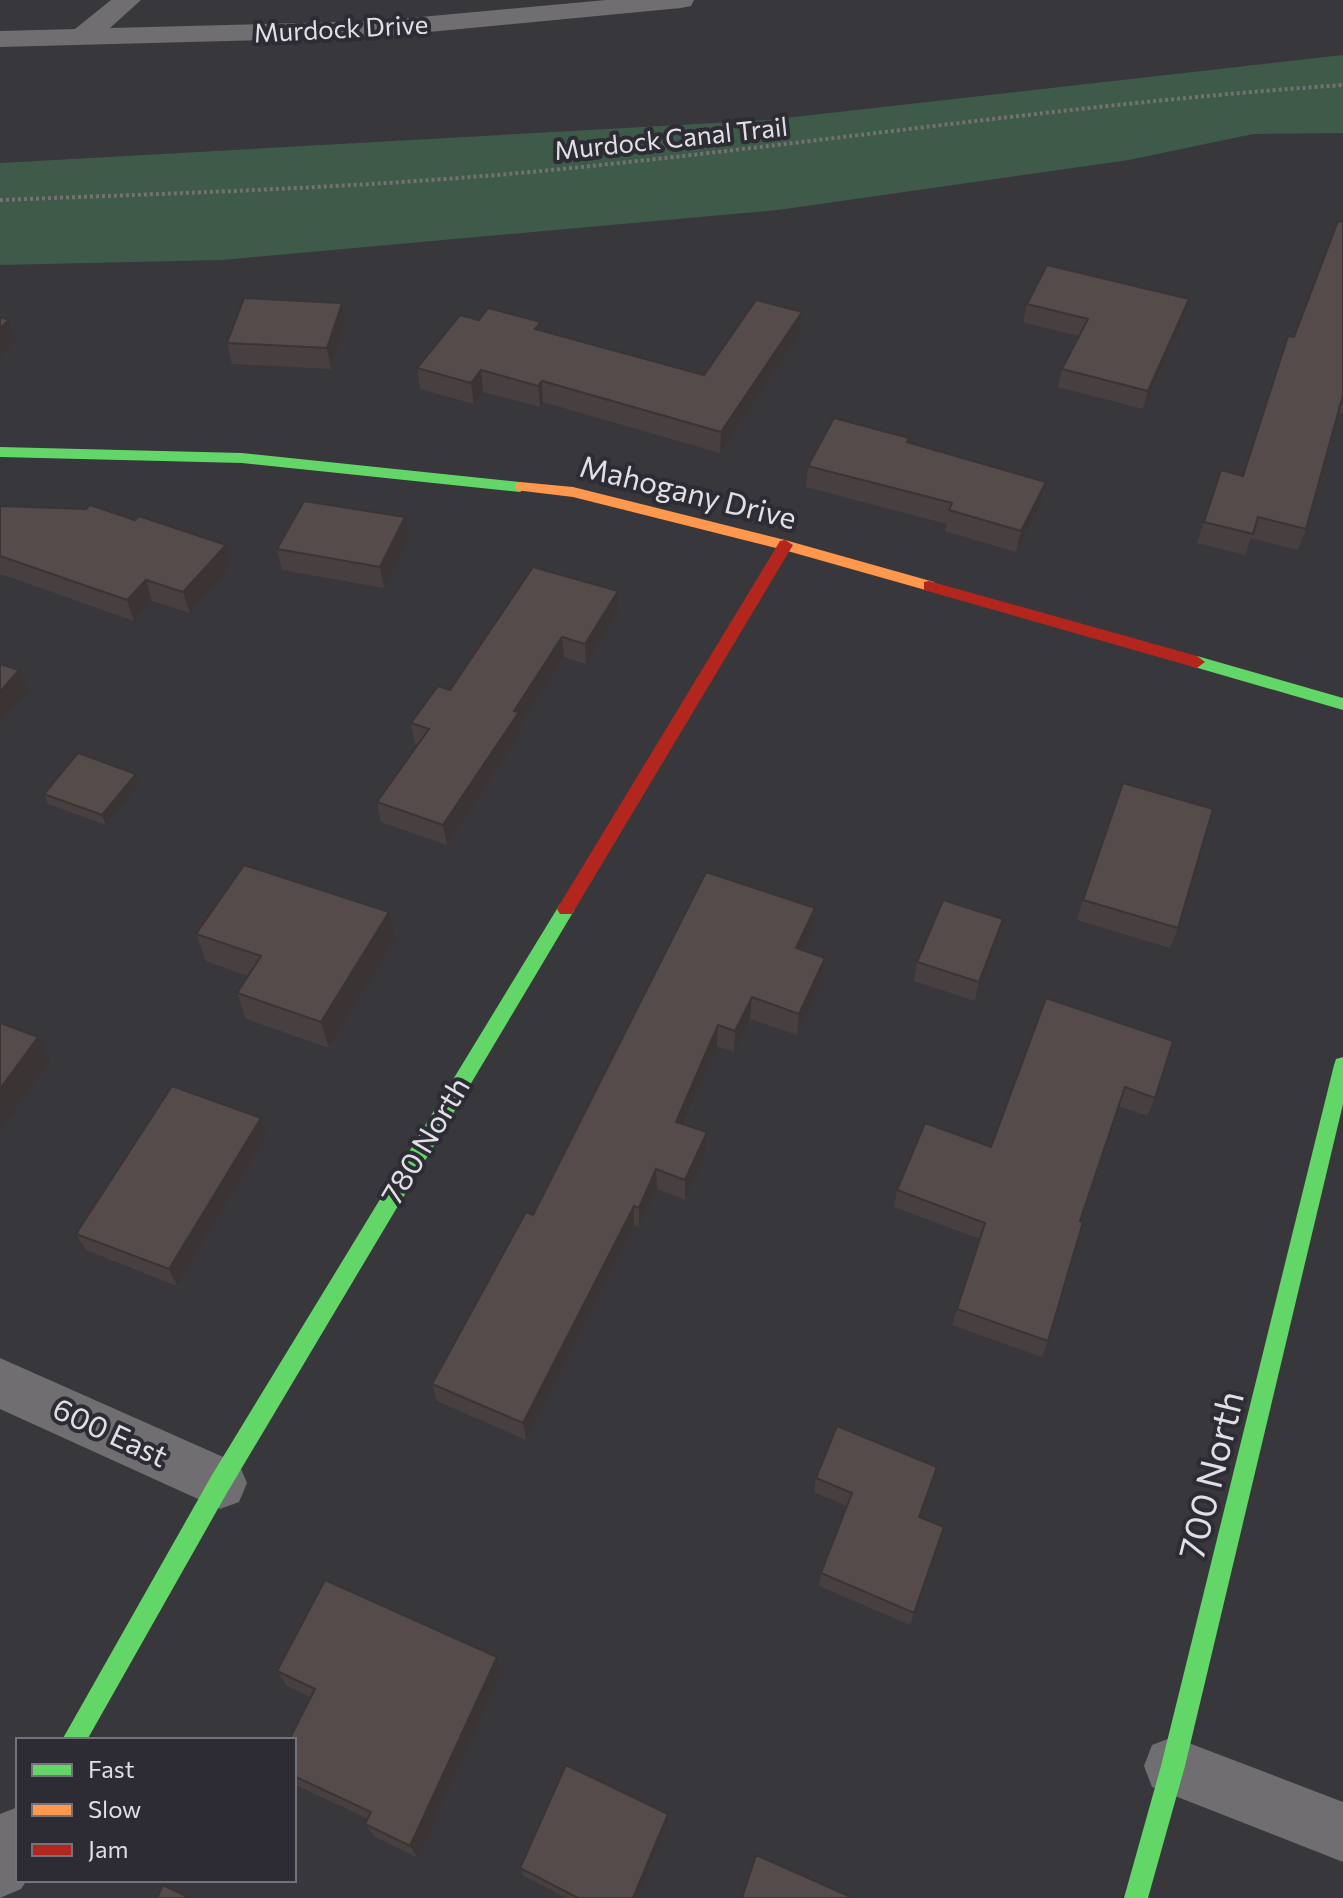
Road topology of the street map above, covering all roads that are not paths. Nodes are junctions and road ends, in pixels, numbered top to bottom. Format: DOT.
graph roads {
  1 [pos="128,0"];
  2 [pos="681,0"];
  3 [pos="82,37"];
  4 [pos="0,39"];
  5 [pos="0,452"];
  6 [pos="785,545"];
  7 [pos="1343,704"];
  8 [pos="1343,1065"];
  9 [pos="0,1383"];
  10 [pos="220,1483"];
  11 [pos="75,1738"];
  12 [pos="1173,1766"];
  13 [pos="1343,1832"];
  14 [pos="16,1840"];
  15 [pos="0,1868"];
  16 [pos="1136,1898"];
  1 -- 3 [label="street"];
  2 -- 3 [label="street, Murdock Drive"];
  3 -- 4 [label="street, Murdock Drive"];
  5 -- 6 [label="street, Mahogany Drive"];
  6 -- 7 [label="street, Mahogany Drive"];
  6 -- 10 [label="street, 780 North"];
  8 -- 12 [label="street, 700 North"];
  9 -- 10 [label="street, 600 East"];
  10 -- 11 [label="street, 780 North"];
  12 -- 13 [label="street"];
  12 -- 16 [label="street, 700 North"];
  14 -- 15 [label="street"];
}
